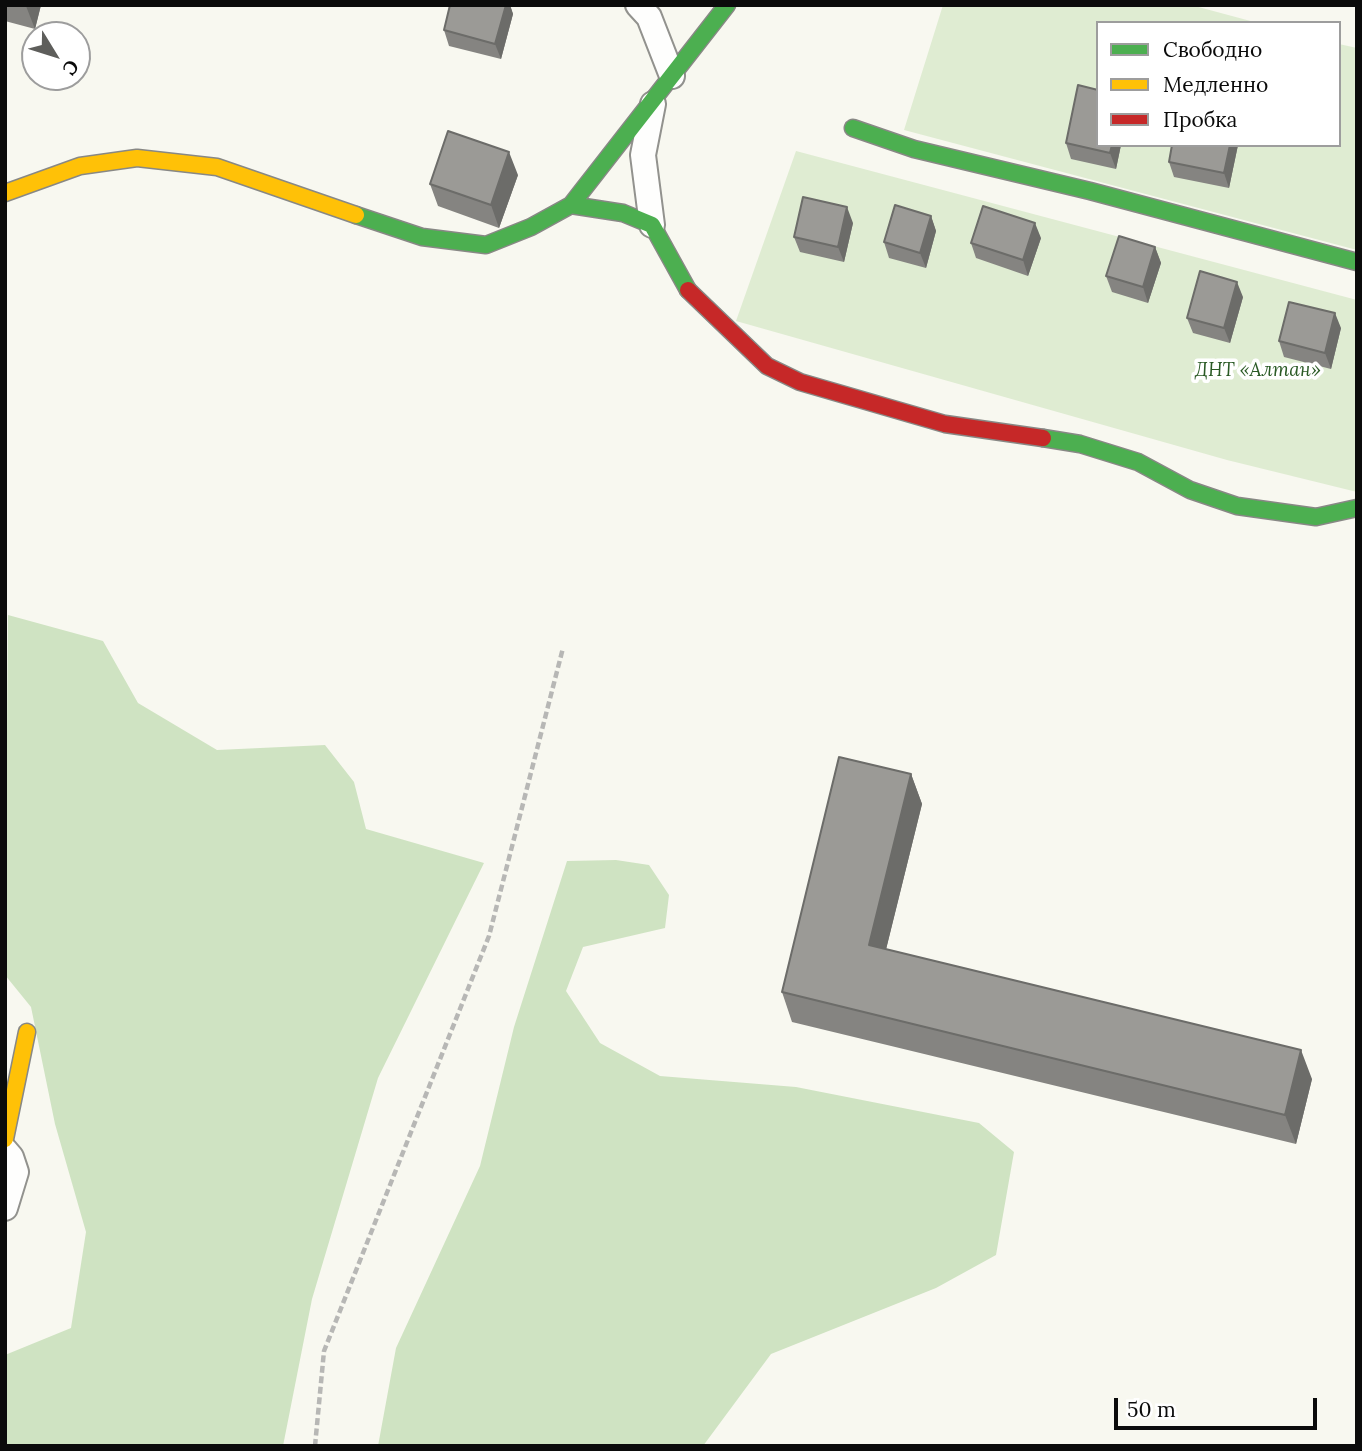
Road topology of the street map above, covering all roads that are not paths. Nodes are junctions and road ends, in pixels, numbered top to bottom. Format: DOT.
graph roads {
  1 [pos="638,5"];
  2 [pos="727,5"];
  3 [pos="672,75"];
  4 [pos="653,100"];
  5 [pos="853,128"];
  6 [pos="5,193"];
  7 [pos="571,205"];
  8 [pos="652,225"];
  9 [pos="1357,262"];
  10 [pos="1357,508"];
  11 [pos="27,1032"];
  12 [pos="5,1139"];
  13 [pos="5,1150"];
  14 [pos="5,1208"];
  1 -- 3 [label="street"];
  2 -- 3 [label="street"];
  3 -- 4 [label="street"];
  4 -- 7 [label="street"];
  4 -- 8 [label="street"];
  5 -- 9 [label="street"];
  6 -- 7 [label="street"];
  7 -- 8 [label="street"];
  8 -- 10 [label="street"];
  11 -- 12 [label="street"];
  13 -- 14 [label="street"];
}
